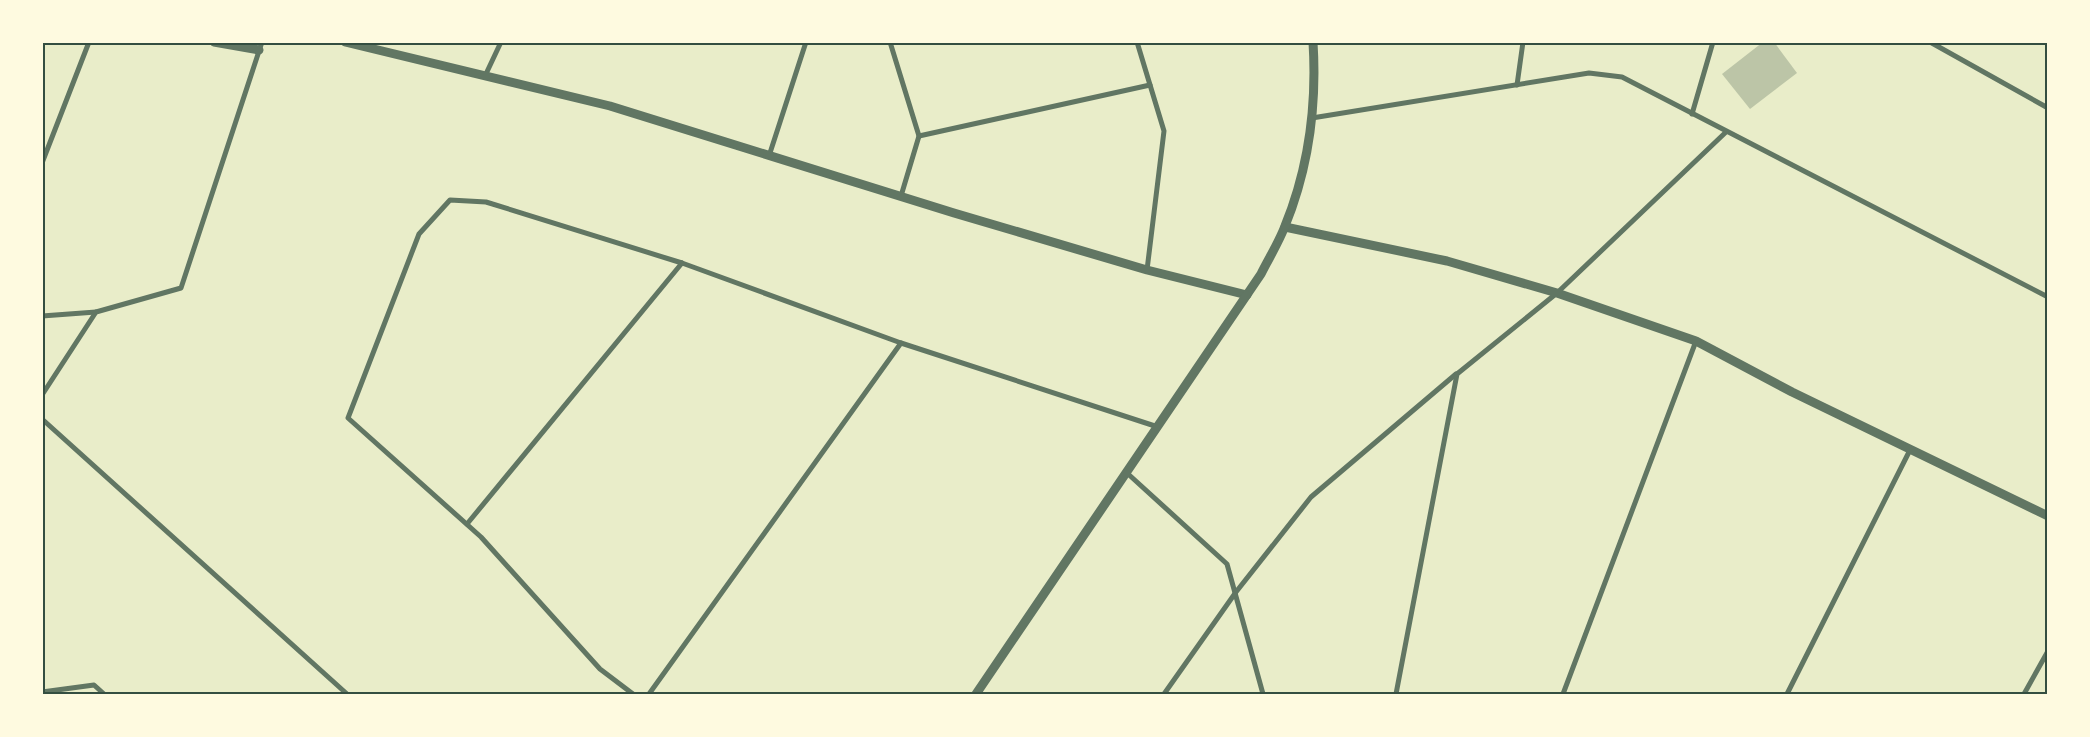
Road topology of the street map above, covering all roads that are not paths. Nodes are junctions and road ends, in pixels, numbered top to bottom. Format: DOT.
graph roads {
  1 [pos="90,42"];
  2 [pos="214,42"];
  3 [pos="345,42"];
  4 [pos="501,42"];
  5 [pos="806,42"];
  6 [pos="890,42"];
  7 [pos="1138,42"];
  8 [pos="1313,42"];
  9 [pos="1523,42"];
  10 [pos="1713,42"];
  11 [pos="1930,42"];
  12 [pos="261,46"];
  13 [pos="485,76"];
  14 [pos="1150,85"];
  15 [pos="1517,85"];
  16 [pos="2048,108"];
  17 [pos="1692,114"];
  18 [pos="1312,118"];
  19 [pos="1726,132"];
  20 [pos="919,136"];
  21 [pos="769,156"];
  22 [pos="42,163"];
  23 [pos="901,196"];
  24 [pos="1285,227"];
  25 [pos="682,263"];
  26 [pos="1147,270"];
  27 [pos="1558,293"];
  28 [pos="1247,295"];
  29 [pos="2048,297"];
  30 [pos="96,312"];
  31 [pos="42,316"];
  32 [pos="1696,341"];
  33 [pos="901,343"];
  34 [pos="1457,374"];
  35 [pos="42,395"];
  36 [pos="42,418"];
  37 [pos="1158,426"];
  38 [pos="1910,450"];
  39 [pos="1127,473"];
  40 [pos="2048,516"];
  41 [pos="467,524"];
  42 [pos="1236,592"];
  43 [pos="2048,651"];
  44 [pos="42,692"];
  45 [pos="104,694"];
  46 [pos="347,694"];
  47 [pos="633,694"];
  48 [pos="649,694"];
  49 [pos="976,694"];
  50 [pos="1164,694"];
  51 [pos="1263,694"];
  52 [pos="1396,694"];
  53 [pos="1563,694"];
  54 [pos="1786,694"];
  55 [pos="2024,694"];
  1 -- 22 [label="street"];
  2 -- 12 [label="street"];
  3 -- 13 [label="street"];
  4 -- 13 [label="street"];
  5 -- 21 [label="street"];
  6 -- 20 [label="street"];
  7 -- 14 [label="street"];
  8 -- 18 [label="street"];
  9 -- 15 [label="street"];
  10 -- 17 [label="street"];
  11 -- 16 [label="street"];
  12 -- 30 [label="street"];
  13 -- 21 [label="street"];
  14 -- 20 [label="street"];
  14 -- 26 [label="street"];
  15 -- 17 [label="street"];
  15 -- 18 [label="street"];
  17 -- 19 [label="street"];
  18 -- 24 [label="street"];
  19 -- 27 [label="street"];
  19 -- 29 [label="street"];
  20 -- 23 [label="street"];
  21 -- 23 [label="street"];
  23 -- 26 [label="street"];
  24 -- 27 [label="street"];
  24 -- 28 [label="street"];
  25 -- 33 [label="street"];
  25 -- 41 [label="street"];
  25 -- 41 [label="street"];
  26 -- 28 [label="street"];
  27 -- 32 [label="street"];
  27 -- 34 [label="street"];
  28 -- 37 [label="street"];
  30 -- 31 [label="street"];
  30 -- 35 [label="street"];
  32 -- 38 [label="street"];
  32 -- 53 [label="street"];
  33 -- 37 [label="street"];
  33 -- 48 [label="street"];
  34 -- 42 [label="street"];
  34 -- 52 [label="street"];
  36 -- 46 [label="street"];
  37 -- 39 [label="street"];
  38 -- 40 [label="street"];
  38 -- 54 [label="street"];
  39 -- 42 [label="street"];
  39 -- 49 [label="street"];
  41 -- 47 [label="street"];
  42 -- 50 [label="street"];
  42 -- 51 [label="street"];
  43 -- 55 [label="street"];
  44 -- 45 [label="street"];
}
